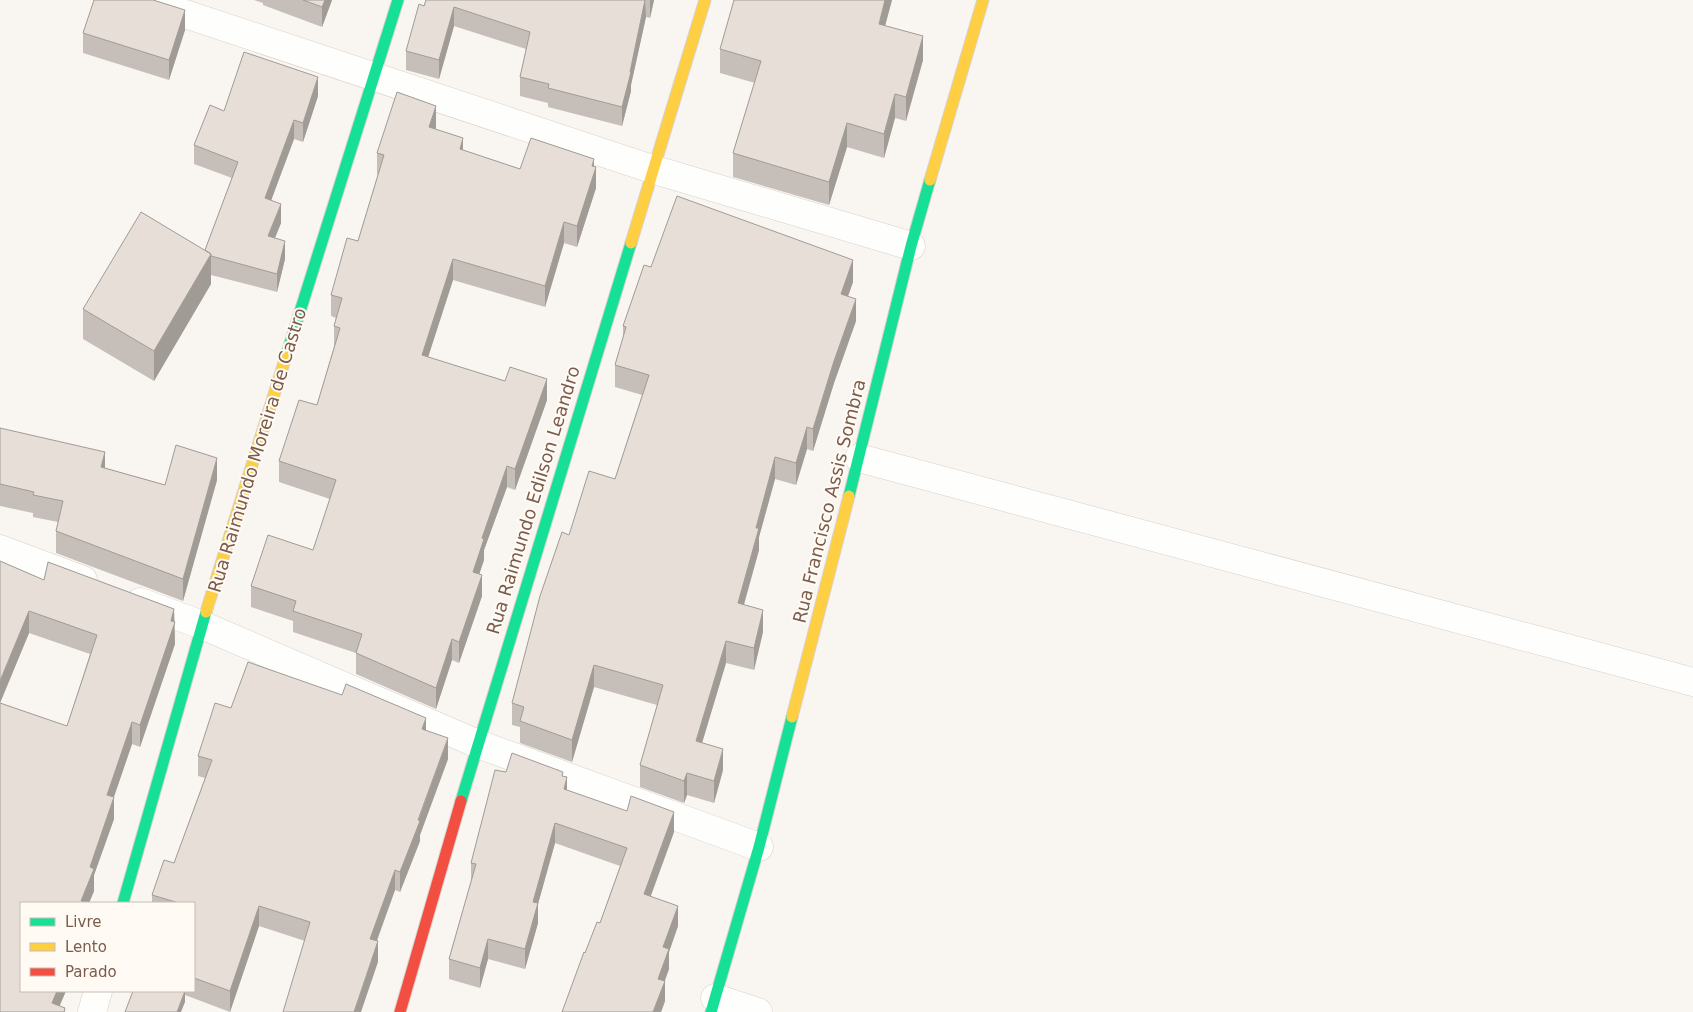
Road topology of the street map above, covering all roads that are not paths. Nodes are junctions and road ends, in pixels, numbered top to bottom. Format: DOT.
graph roads {
  1 [pos="143,0"];
  2 [pos="398,0"];
  3 [pos="705,0"];
  4 [pos="983,0"];
  5 [pos="374,75"];
  6 [pos="652,169"];
  7 [pos="911,246"];
  8 [pos="859,458"];
  9 [pos="0,549"];
  10 [pos="202,626"];
  11 [pos="1693,682"];
  12 [pos="478,744"];
  13 [pos="759,847"];
  14 [pos="123,902"];
  15 [pos="98,992"];
  16 [pos="713,1005"];
  17 [pos="92,1012"];
  18 [pos="400,1012"];
  19 [pos="758,1012"];
  1 -- 5 [label="street"];
  2 -- 5 [label="street, Rua Raimundo Moreira de Castro"];
  3 -- 6 [label="street, Rua Raimundo Edilson Leandro"];
  4 -- 7 [label="street, Rua Francisco Assis Sombra"];
  5 -- 6 [label="street"];
  5 -- 10 [label="street, Rua Raimundo Moreira de Castro"];
  6 -- 7 [label="street"];
  6 -- 12 [label="street, Rua Raimundo Edilson Leandro"];
  7 -- 8 [label="street, Rua Francisco Assis Sombra"];
  8 -- 11 [label="street"];
  8 -- 13 [label="street, Rua Francisco Assis Sombra"];
  9 -- 10 [label="street"];
  10 -- 12 [label="street"];
  10 -- 14 [label="street, Rua Raimundo Moreira de Castro"];
  12 -- 13 [label="street"];
  12 -- 18 [label="street, Rua Raimundo Edilson Leandro"];
  13 -- 16 [label="street, Rua Francisco Assis Sombra"];
  15 -- 17 [label="street"];
  16 -- 19 [label="street"];
}
